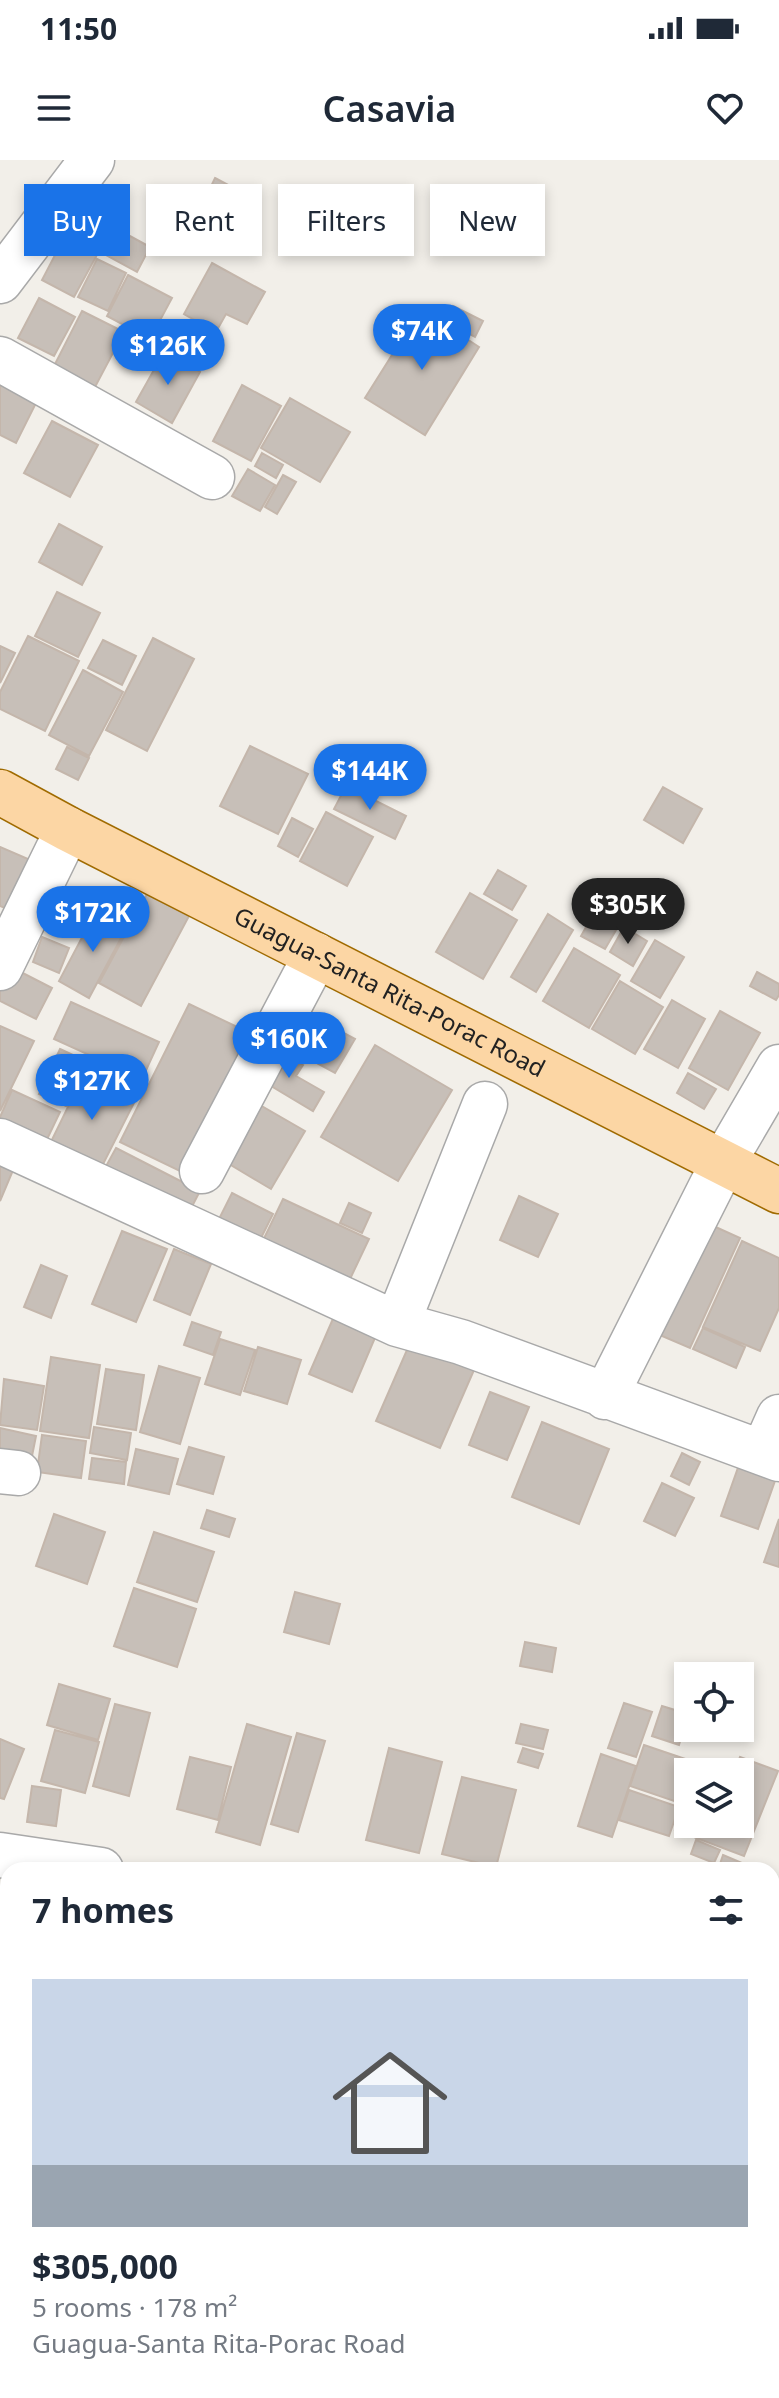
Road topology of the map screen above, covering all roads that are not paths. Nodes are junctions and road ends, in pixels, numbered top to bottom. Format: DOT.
graph roads {
  1 [pos="92,160"];
  2 [pos="0,281"];
  3 [pos="0,359"];
  4 [pos="212,477"];
  5 [pos="0,792"];
  6 [pos="68,829"];
  7 [pos="316,955"];
  8 [pos="0,968"];
  9 [pos="779,1067"];
  10 [pos="485,1104"];
  11 [pos="0,1141"];
  12 [pos="723,1163"];
  13 [pos="202,1171"];
  14 [pos="779,1191"];
  15 [pos="397,1324"];
  16 [pos="605,1397"];
  17 [pos="774,1443"];
  18 [pos="0,1855"];
  19 [pos="47,1862"];
  1 -- 2 [label="street"];
  3 -- 4 [label="street"];
  5 -- 6 [label="main road, Guagua-Santa Rita-Porac Road"];
  6 -- 7 [label="main road, Guagua-Santa Rita-Porac Road"];
  6 -- 8 [label="street"];
  7 -- 12 [label="main road, Guagua-Santa Rita-Porac Road"];
  7 -- 13 [label="street"];
  9 -- 12 [label="street"];
  10 -- 15 [label="street"];
  11 -- 15 [label="street"];
  12 -- 14 [label="main road, Guagua-Santa Rita-Porac Road"];
  12 -- 16 [label="street"];
  15 -- 16 [label="street"];
  16 -- 17 [label="street"];
  18 -- 19 [label="street"];
}
